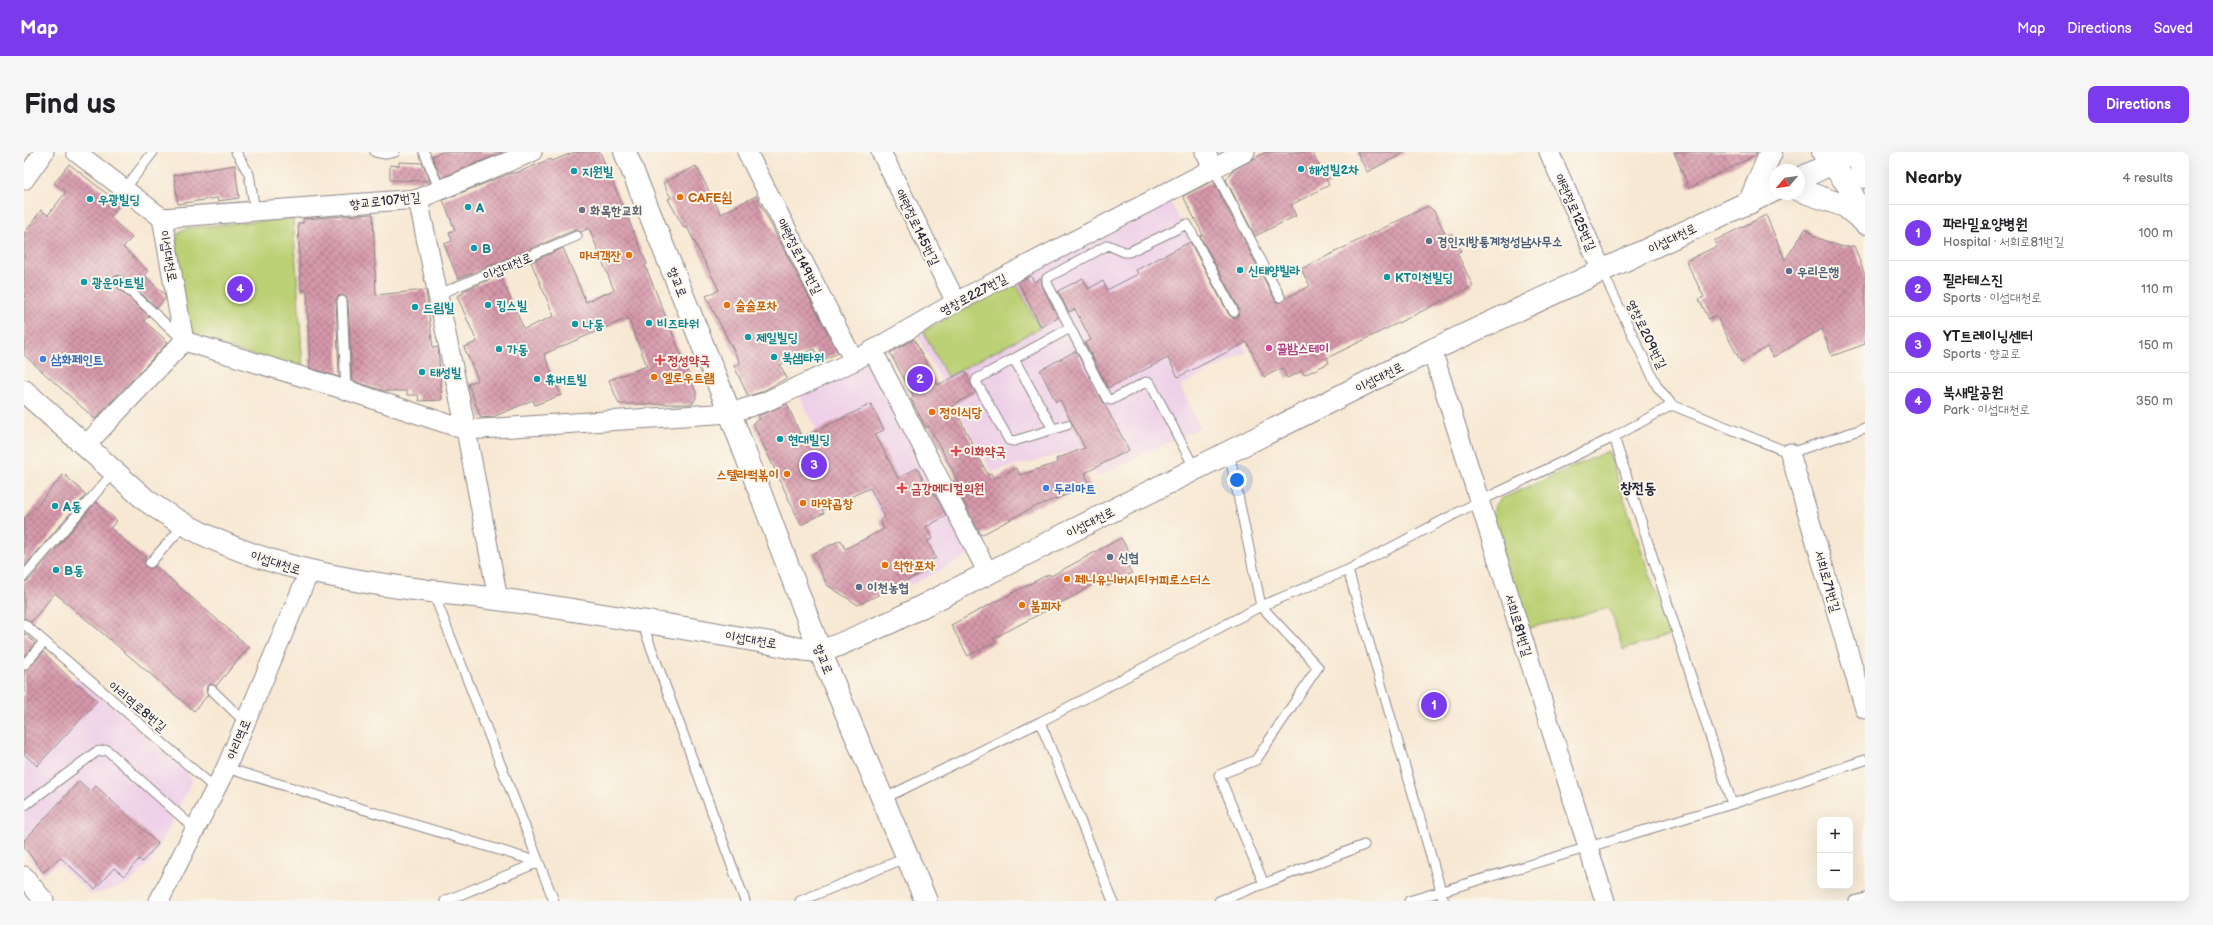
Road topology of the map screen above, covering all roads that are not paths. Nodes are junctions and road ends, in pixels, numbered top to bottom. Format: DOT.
graph roads {
  1 [pos="44,152"];
  2 [pos="76,152"];
  3 [pos="153,152"];
  4 [pos="236,152"];
  5 [pos="375,152"];
  6 [pos="395,152"];
  7 [pos="424,152"];
  8 [pos="532,152"];
  9 [pos="625,152"];
  10 [pos="747,152"];
  11 [pos="881,152"];
  12 [pos="1205,152"];
  13 [pos="1245,152"];
  14 [pos="1549,152"];
  15 [pos="1771,152"];
  16 [pos="1856,152"];
  17 [pos="1865,155"];
  18 [pos="1827,158"];
  19 [pos="1214,169"];
  20 [pos="1805,174"];
  21 [pos="1865,177"];
  22 [pos="24,180"];
  23 [pos="125,189"];
  24 [pos="440,190"];
  25 [pos="1805,192"];
  26 [pos="1769,193"];
  27 [pos="418,199"];
  28 [pos="1749,203"];
  29 [pos="254,211"];
  30 [pos="162,218"];
  31 [pos="1865,223"];
  32 [pos="577,236"];
  33 [pos="1602,272"];
  34 [pos="119,281"];
  35 [pos="438,295"];
  36 [pos="1280,297"];
  37 [pos="342,301"];
  38 [pos="956,302"];
  39 [pos="1234,312"];
  40 [pos="1070,328"];
  41 [pos="184,341"];
  42 [pos="1432,350"];
  43 [pos="873,351"];
  44 [pos="1014,358"];
  45 [pos="854,361"];
  46 [pos="346,390"];
  47 [pos="24,391"];
  48 [pos="1672,405"];
  49 [pos="730,413"];
  50 [pos="1067,425"];
  51 [pos="1865,428"];
  52 [pos="1053,429"];
  53 [pos="466,430"];
  54 [pos="1614,437"];
  55 [pos="85,446"];
  56 [pos="1229,452"];
  57 [pos="1790,453"];
  58 [pos="1195,469"];
  59 [pos="114,472"];
  60 [pos="1480,501"];
  61 [pos="184,525"];
  62 [pos="150,563"];
  63 [pos="1348,570"];
  64 [pos="309,572"];
  65 [pos="988,573"];
  66 [pos="24,576"];
  67 [pos="433,592"];
  68 [pos="498,599"];
  69 [pos="1261,606"];
  70 [pos="642,621"];
  71 [pos="24,624"];
  72 [pos="44,642"];
  73 [pos="820,651"];
  74 [pos="24,665"];
  75 [pos="212,690"];
  76 [pos="1865,710"];
  77 [pos="245,722"];
  78 [pos="1040,722"];
  79 [pos="1865,760"];
  80 [pos="226,768"];
  81 [pos="216,789"];
  82 [pos="883,799"];
  83 [pos="1732,804"];
  84 [pos="24,806"];
  85 [pos="195,829"];
  86 [pos="1364,845"];
  87 [pos="1588,848"];
  88 [pos="908,857"];
  89 [pos="539,862"];
  90 [pos="24,876"];
  91 [pos="1264,884"];
  92 [pos="1441,891"];
  93 [pos="1865,898"];
  94 [pos="44,901"];
  95 [pos="159,901"];
  96 [pos="445,901"];
  97 [pos="554,901"];
  98 [pos="745,901"];
  99 [pos="800,901"];
  100 [pos="926,901"];
  101 [pos="1113,901"];
  102 [pos="1219,901"];
  103 [pos="1409,901"];
  104 [pos="1444,901"];
  105 [pos="1605,901"];
  106 [pos="1854,901"];
  1 -- 22 [label="street"];
  2 -- 23 [label="street"];
  3 -- 23 [label="lane"];
  4 -- 29 [label="lane"];
  5 -- 6 [label="lane"];
  7 -- 24 [label="lane"];
  8 -- 24 [label="street, 향교로107번길"];
  9 -- 49 [label="main road, 향교로"];
  10 -- 45 [label="street, 애련정로149번길"];
  11 -- 38 [label="street, 애련정로145번길"];
  12 -- 19 [label="street"];
  13 -- 19 [label="street, 영창로227번길"];
  14 -- 33 [label="street, 애련정로125번길"];
  15 -- 28 [label="main road"];
  16 -- 17 [label="main road"];
  16 -- 18 [label="main road"];
  16 -- 21 [label="main road"];
  18 -- 20 [label="main road"];
  18 -- 31 [label="main road"];
  19 -- 36 [label="lane"];
  19 -- 38 [label="street, 영창로227번길"];
  23 -- 30 [label="street"];
  24 -- 27 [label="street, 향교로107번길"];
  25 -- 31 [label="main road"];
  26 -- 28 [label="main road, 이섭대천로"];
  27 -- 29 [label="street, 향교로107번길"];
  27 -- 35 [label="street"];
  28 -- 33 [label="main road, 이섭대천로"];
  29 -- 30 [label="street, 향교로107번길"];
  30 -- 41 [label="street, 이섭대천로"];
  32 -- 35 [label="lane, 이섭대천로"];
  33 -- 42 [label="main road, 이섭대천로"];
  33 -- 48 [label="lane, 영창로209번길"];
  34 -- 41 [label="lane"];
  35 -- 53 [label="street"];
  37 -- 46 [label="lane"];
  38 -- 43 [label="street, 영창로227번길"];
  39 -- 40 [label="lane"];
  40 -- 44 [label="lane"];
  40 -- 58 [label="lane"];
  41 -- 46 [label="street"];
  41 -- 55 [label="street"];
  42 -- 56 [label="main road, 이섭대천로"];
  42 -- 60 [label="street, 서희로81번길"];
  43 -- 45 [label="street, 영창로227번길"];
  43 -- 65 [label="street"];
  44 -- 52 [label="lane"];
  44 -- 52 [label="lane"];
  45 -- 49 [label="street, 영창로227번길"];
  46 -- 53 [label="street"];
  47 -- 55 [label="main road, 이섭대천로"];
  48 -- 54 [label="lane"];
  48 -- 57 [label="lane"];
  49 -- 53 [label="street"];
  49 -- 73 [label="main road, 향교로"];
  50 -- 52 [label="lane"];
  51 -- 57 [label="lane"];
  53 -- 68 [label="street"];
  54 -- 60 [label="lane"];
  54 -- 83 [label="lane"];
  55 -- 59 [label="main road, 이섭대천로"];
  56 -- 58 [label="main road, 이섭대천로"];
  56 -- 69 [label="lane"];
  57 -- 76 [label="street, 서희로71번길"];
  58 -- 65 [label="main road, 이섭대천로"];
  59 -- 61 [label="main road, 이섭대천로"];
  59 -- 66 [label="lane"];
  60 -- 63 [label="lane"];
  60 -- 87 [label="street, 서희로81번길"];
  61 -- 62 [label="lane"];
  61 -- 64 [label="main road, 이섭대천로"];
  63 -- 69 [label="lane"];
  63 -- 92 [label="lane"];
  64 -- 67 [label="main road, 이섭대천로"];
  64 -- 77 [label="street, 아리역로"];
  65 -- 73 [label="main road, 이섭대천로"];
  67 -- 68 [label="main road, 이섭대천로"];
  67 -- 89 [label="lane"];
  68 -- 70 [label="main road, 이섭대천로"];
  69 -- 78 [label="lane"];
  69 -- 91 [label="lane"];
  70 -- 73 [label="main road, 이섭대천로"];
  70 -- 98 [label="lane"];
  71 -- 72 [label="lane, 아리역로8번길"];
  72 -- 74 [label="lane"];
  72 -- 81 [label="lane, 아리역로8번길"];
  73 -- 82 [label="main road, 향교로"];
  75 -- 77 [label="lane"];
  77 -- 80 [label="street, 아리역로"];
  78 -- 82 [label="lane"];
  78 -- 101 [label="lane"];
  79 -- 83 [label="lane"];
  80 -- 81 [label="street, 아리역로"];
  80 -- 89 [label="lane"];
  81 -- 85 [label="street, 아리역로"];
  82 -- 88 [label="main road, 향교로"];
  83 -- 87 [label="lane"];
  84 -- 85 [label="lane"];
  85 -- 95 [label="street, 아리역로"];
  86 -- 91 [label="lane"];
  87 -- 92 [label="lane"];
  87 -- 105 [label="street, 서희로81번길"];
  88 -- 99 [label="lane"];
  88 -- 100 [label="main road, 향교로"];
  89 -- 96 [label="lane"];
  89 -- 97 [label="lane"];
  90 -- 94 [label="street"];
  91 -- 102 [label="lane"];
  92 -- 103 [label="lane"];
  92 -- 104 [label="lane"];
  93 -- 106 [label="lane"];
}
